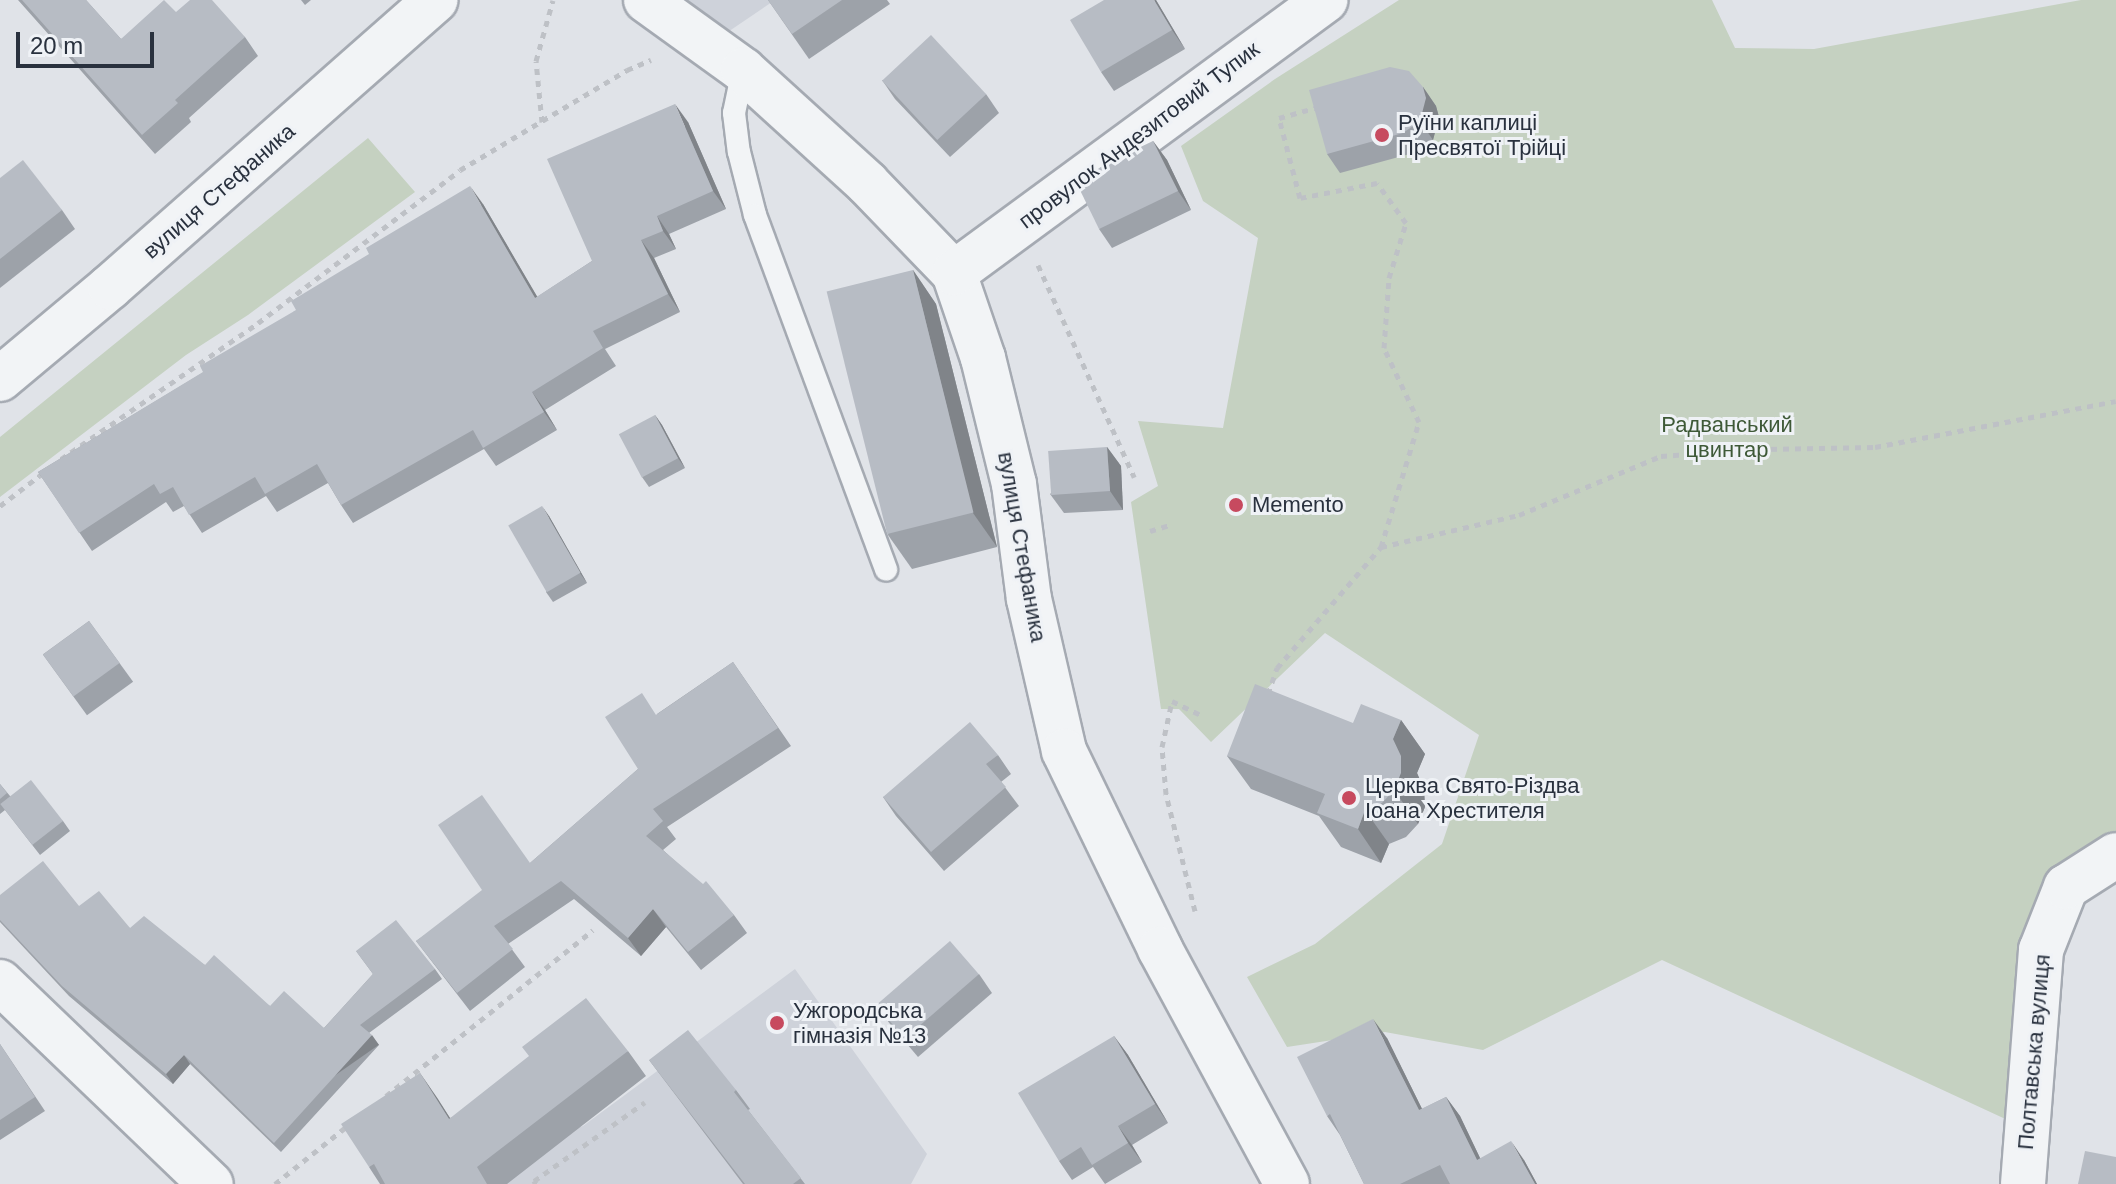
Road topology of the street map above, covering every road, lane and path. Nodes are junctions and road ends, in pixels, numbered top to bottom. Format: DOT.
graph roads {
  1 [pos="435,0"];
  2 [pos="553,0"];
  3 [pos="646,0"];
  4 [pos="1325,0"];
  5 [pos="701,38"];
  6 [pos="743,70"];
  7 [pos="1323,106"];
  8 [pos="542,122"];
  9 [pos="1020,224"];
  10 [pos="954,273"];
  11 [pos="0,379"];
  12 [pos="2116,401"];
  13 [pos="1134,477"];
  14 [pos="0,506"];
  15 [pos="1170,525"];
  16 [pos="1150,531"];
  17 [pos="1381,547"];
  18 [pos="886,570"];
  19 [pos="1267,696"];
  20 [pos="1201,715"];
  21 [pos="2116,855"];
  22 [pos="593,930"];
  23 [pos="0,982"];
  24 [pos="1182,986"];
  25 [pos="645,1102"];
  26 [pos="373,1106"];
  27 [pos="349,1125"];
  28 [pos="211,1184"];
  29 [pos="275,1184"];
  30 [pos="536,1184"];
  31 [pos="1287,1184"];
  32 [pos="2023,1184"];
  1 -- 11 [label="street, вулиця Стефаника"];
  2 -- 8 [label="path"];
  3 -- 5 [label="street, вулиця Стефаника"];
  4 -- 9 [label="street, провулок Андезитовий Тупик"];
  5 -- 6 [label="street, вулиця Стефаника"];
  5 -- 8 [label="path"];
  6 -- 10 [label="street, вулиця Стефаника"];
  6 -- 18 [label="lane"];
  7 -- 17 [label="path"];
  8 -- 14 [label="path"];
  9 -- 10 [label="street, провулок Андезитовий Тупик"];
  9 -- 13 [label="path"];
  10 -- 24 [label="street, вулиця Стефаника"];
  12 -- 17 [label="path"];
  15 -- 16 [label="path"];
  17 -- 19 [label="path"];
  20 -- 24 [label="path"];
  21 -- 32 [label="street, Полтавська вулиця"];
  22 -- 26 [label="path"];
  23 -- 28 [label="street"];
  24 -- 31 [label="street, вулиця Стефаника"];
  25 -- 30 [label="path"];
  27 -- 29 [label="path"];
}
